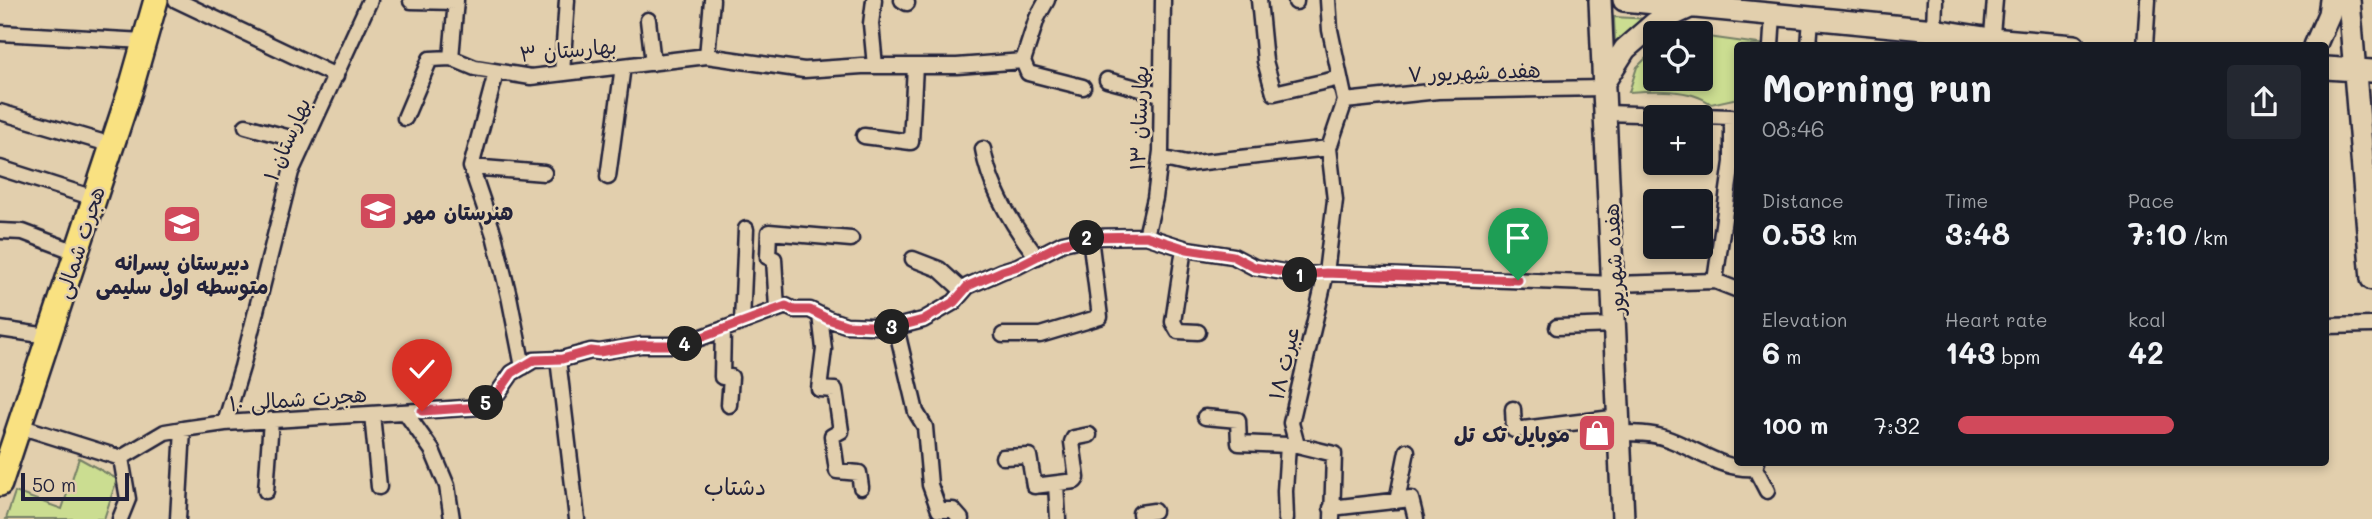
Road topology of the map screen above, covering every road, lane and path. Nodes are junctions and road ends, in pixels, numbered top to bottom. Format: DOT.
graph roads {
  1 [pos="156,0"];
  2 [pos="176,0"];
  3 [pos="370,0"];
  4 [pos="568,0"];
  5 [pos="712,0"];
  6 [pos="874,0"];
  7 [pos="1047,0"];
  8 [pos="1163,0"];
  9 [pos="1259,0"];
  10 [pos="1328,0"];
  11 [pos="1600,0"];
  12 [pos="1624,0"];
  13 [pos="1935,0"];
  14 [pos="1995,0"];
  15 [pos="2148,0"];
  16 [pos="2331,0"];
  17 [pos="2350,0"];
  18 [pos="411,1"];
  19 [pos="456,1"];
  20 [pos="1679,3"];
  21 [pos="1773,15"];
  22 [pos="1811,18"];
  23 [pos="648,20"];
  24 [pos="1934,30"];
  25 [pos="0,33"];
  26 [pos="144,41"];
  27 [pos="1771,42"];
  28 [pos="1809,42"];
  29 [pos="1991,42"];
  30 [pos="2145,42"];
  31 [pos="2317,42"];
  32 [pos="707,57"];
  33 [pos="451,58"];
  34 [pos="1023,61"];
  35 [pos="653,63"];
  36 [pos="623,66"];
  37 [pos="875,66"];
  38 [pos="915,66"];
  39 [pos="2329,68"];
  40 [pos="2363,70"];
  41 [pos="496,73"];
  42 [pos="562,73"];
  43 [pos="337,76"];
  44 [pos="1340,79"];
  45 [pos="1107,80"];
  46 [pos="1604,85"];
  47 [pos="1083,87"];
  48 [pos="1160,94"];
  49 [pos="1345,101"];
  50 [pos="0,112"];
  51 [pos="1605,113"];
  52 [pos="1734,115"];
  53 [pos="405,118"];
  54 [pos="246,126"];
  55 [pos="1734,131"];
  56 [pos="864,136"];
  57 [pos="305,142"];
  58 [pos="112,145"];
  59 [pos="1329,148"];
  60 [pos="983,149"];
  61 [pos="1160,158"];
  62 [pos="471,167"];
  63 [pos="0,168"];
  64 [pos="544,173"];
  65 [pos="608,177"];
  66 [pos="94,198"];
  67 [pos="746,229"];
  68 [pos="0,231"];
  69 [pos="1146,236"];
  70 [pos="1090,237"];
  71 [pos="851,239"];
  72 [pos="1184,248"];
  73 [pos="76,252"];
  74 [pos="1037,257"];
  75 [pos="912,259"];
  76 [pos="1326,273"];
  77 [pos="2372,279"];
  78 [pos="1715,281"];
  79 [pos="1614,284"];
  80 [pos="1734,288"];
  81 [pos="963,291"];
  82 [pos="777,308"];
  83 [pos="820,315"];
  84 [pos="742,322"];
  85 [pos="1616,325"];
  86 [pos="2372,325"];
  87 [pos="2329,326"];
  88 [pos="896,327"];
  89 [pos="1557,327"];
  90 [pos="0,329"];
  91 [pos="723,329"];
  92 [pos="1198,332"];
  93 [pos="1003,335"];
  94 [pos="48,336"];
  95 [pos="558,359"];
  96 [pos="523,367"];
  97 [pos="729,405"];
  98 [pos="1513,409"];
  99 [pos="405,412"];
  100 [pos="372,414"];
  101 [pos="1205,417"];
  102 [pos="271,420"];
  103 [pos="226,423"];
  104 [pos="1620,425"];
  105 [pos="19,426"];
  106 [pos="183,429"];
  107 [pos="1089,435"];
  108 [pos="1293,445"];
  109 [pos="1406,451"];
  110 [pos="5,453"];
  111 [pos="1003,457"];
  112 [pos="121,458"];
  113 [pos="1753,466"];
  114 [pos="1756,466"];
  115 [pos="0,484"];
  116 [pos="1056,484"];
  117 [pos="379,487"];
  118 [pos="861,487"];
  119 [pos="266,491"];
  120 [pos="1767,491"];
  121 [pos="1397,500"];
  122 [pos="1154,511"];
  123 [pos="1331,514"];
  124 [pos="120,519"];
  125 [pos="178,519"];
  126 [pos="452,519"];
  127 [pos="577,519"];
  128 [pos="961,519"];
  129 [pos="1058,519"];
  130 [pos="1141,519"];
  131 [pos="1286,519"];
  132 [pos="1416,519"];
  133 [pos="1623,519"];
  1 -- 26 [label="main road, هجرت شمالی"];
  2 -- 43 [label="street"];
  3 -- 43 [label="street, بهارستان ۱"];
  4 -- 42 [label="street"];
  5 -- 32 [label="street"];
  6 -- 37 [label="street"];
  7 -- 34 [label="street"];
  8 -- 48 [label="street, بهارستان ۱۳"];
  9 -- 44 [label="street"];
  10 -- 44 [label="street"];
  11 -- 46 [label="main road, هفده شهریور"];
  12 -- 20 [label="main road"];
  13 -- 24 [label="street"];
  14 -- 29 [label="street"];
  15 -- 30 [label="street"];
  16 -- 31 [label="main road"];
  17 -- 40 [label="main road"];
  18 -- 19 [label="street"];
  19 -- 33 [label="street"];
  20 -- 21 [label="main road"];
  20 -- 46 [label="main road"];
  21 -- 22 [label="main road"];
  21 -- 27 [label="street"];
  22 -- 24 [label="main road"];
  22 -- 28 [label="street"];
  23 -- 35 [label="street"];
  24 -- 29 [label="main road"];
  25 -- 26 [label="street"];
  26 -- 58 [label="main road, هجرت شمالی"];
  32 -- 35 [label="street, بهارستان ۳"];
  32 -- 37 [label="street, بهارستان ۳"];
  33 -- 41 [label="street, بهارستان ۳"];
  33 -- 53 [label="street"];
  34 -- 38 [label="street, بهارستان ۳"];
  34 -- 47 [label="street"];
  35 -- 36 [label="street, بهارستان ۳"];
  36 -- 42 [label="street, بهارستان ۳"];
  36 -- 65 [label="street"];
  37 -- 38 [label="street, بهارستان ۳"];
  38 -- 56 [label="street"];
  39 -- 40 [label="main road"];
  40 -- 77 [label="main road"];
  41 -- 42 [label="street, بهارستان ۳"];
  41 -- 62 [label="street"];
  43 -- 57 [label="street, بهارستان ۱"];
  44 -- 49 [label="street"];
  45 -- 48 [label="street"];
  46 -- 49 [label="street, هفده شهریور ۷"];
  46 -- 51 [label="main road, هفده شهریور"];
  48 -- 61 [label="street, بهارستان ۱۳"];
  49 -- 59 [label="street"];
  50 -- 58 [label="street"];
  51 -- 52 [label="street"];
  51 -- 79 [label="main road, هفده شهریور"];
  54 -- 57 [label="street"];
  55 -- 78 [label="street"];
  57 -- 103 [label="street, بهارستان ۱"];
  58 -- 66 [label="main road, هجرت شمالی"];
  59 -- 61 [label="street"];
  59 -- 76 [label="street, عبرت ۱۸"];
  60 -- 74 [label="street"];
  61 -- 69 [label="street, بهارستان ۱۳"];
  62 -- 64 [label="street"];
  62 -- 96 [label="street"];
  63 -- 66 [label="street"];
  66 -- 73 [label="main road, هجرت شمالی"];
  67 -- 84 [label="street"];
  68 -- 73 [label="street"];
  69 -- 70 [label="street"];
  69 -- 72 [label="street"];
  70 -- 74 [label="street"];
  70 -- 93 [label="street"];
  71 -- 82 [label="street"];
  72 -- 76 [label="street"];
  72 -- 92 [label="street"];
  73 -- 94 [label="main road, هجرت شمالی"];
  74 -- 81 [label="street"];
  75 -- 81 [label="street"];
  76 -- 79 [label="street"];
  76 -- 108 [label="street, عبرت ۱۸"];
  78 -- 79 [label="street"];
  78 -- 80 [label="street"];
  79 -- 85 [label="main road, هفده شهریور"];
  81 -- 88 [label="street"];
  82 -- 83 [label="street"];
  82 -- 84 [label="street"];
  83 -- 88 [label="street"];
  83 -- 118 [label="street"];
  84 -- 91 [label="street"];
  85 -- 89 [label="street"];
  85 -- 104 [label="main road, هفده شهریور"];
  86 -- 87 [label="street"];
  88 -- 128 [label="street"];
  90 -- 94 [label="street"];
  91 -- 95 [label="street"];
  91 -- 97 [label="street"];
  94 -- 105 [label="main road, هجرت شمالی"];
  95 -- 96 [label="street"];
  95 -- 127 [label="street"];
  96 -- 99 [label="street, هجرت شمالی ۱۰"];
  98 -- 104 [label="street"];
  99 -- 100 [label="street, هجرت شمالی ۱۰"];
  99 -- 126 [label="street"];
  100 -- 102 [label="street, هجرت شمالی ۱۰"];
  100 -- 117 [label="street"];
  101 -- 108 [label="street"];
  102 -- 103 [label="street, هجرت شمالی ۱۰"];
  102 -- 119 [label="street"];
  103 -- 106 [label="street, هجرت شمالی ۱۰"];
  104 -- 113 [label="street"];
  104 -- 133 [label="main road, هفده شهریور"];
  105 -- 110 [label="main road, هجرت شمالی"];
  105 -- 112 [label="street"];
  106 -- 112 [label="street, هجرت شمالی ۱۰"];
  106 -- 125 [label="street"];
  107 -- 116 [label="street"];
  108 -- 123 [label="street"];
  108 -- 131 [label="street, عبرت ۱۸"];
  109 -- 121 [label="street"];
  110 -- 115 [label="main road, هجرت شمالی"];
  111 -- 116 [label="street"];
  112 -- 124 [label="street"];
  114 -- 120 [label="street"];
  116 -- 129 [label="street"];
  121 -- 123 [label="street"];
  121 -- 132 [label="street"];
  122 -- 130 [label="street"];
}
